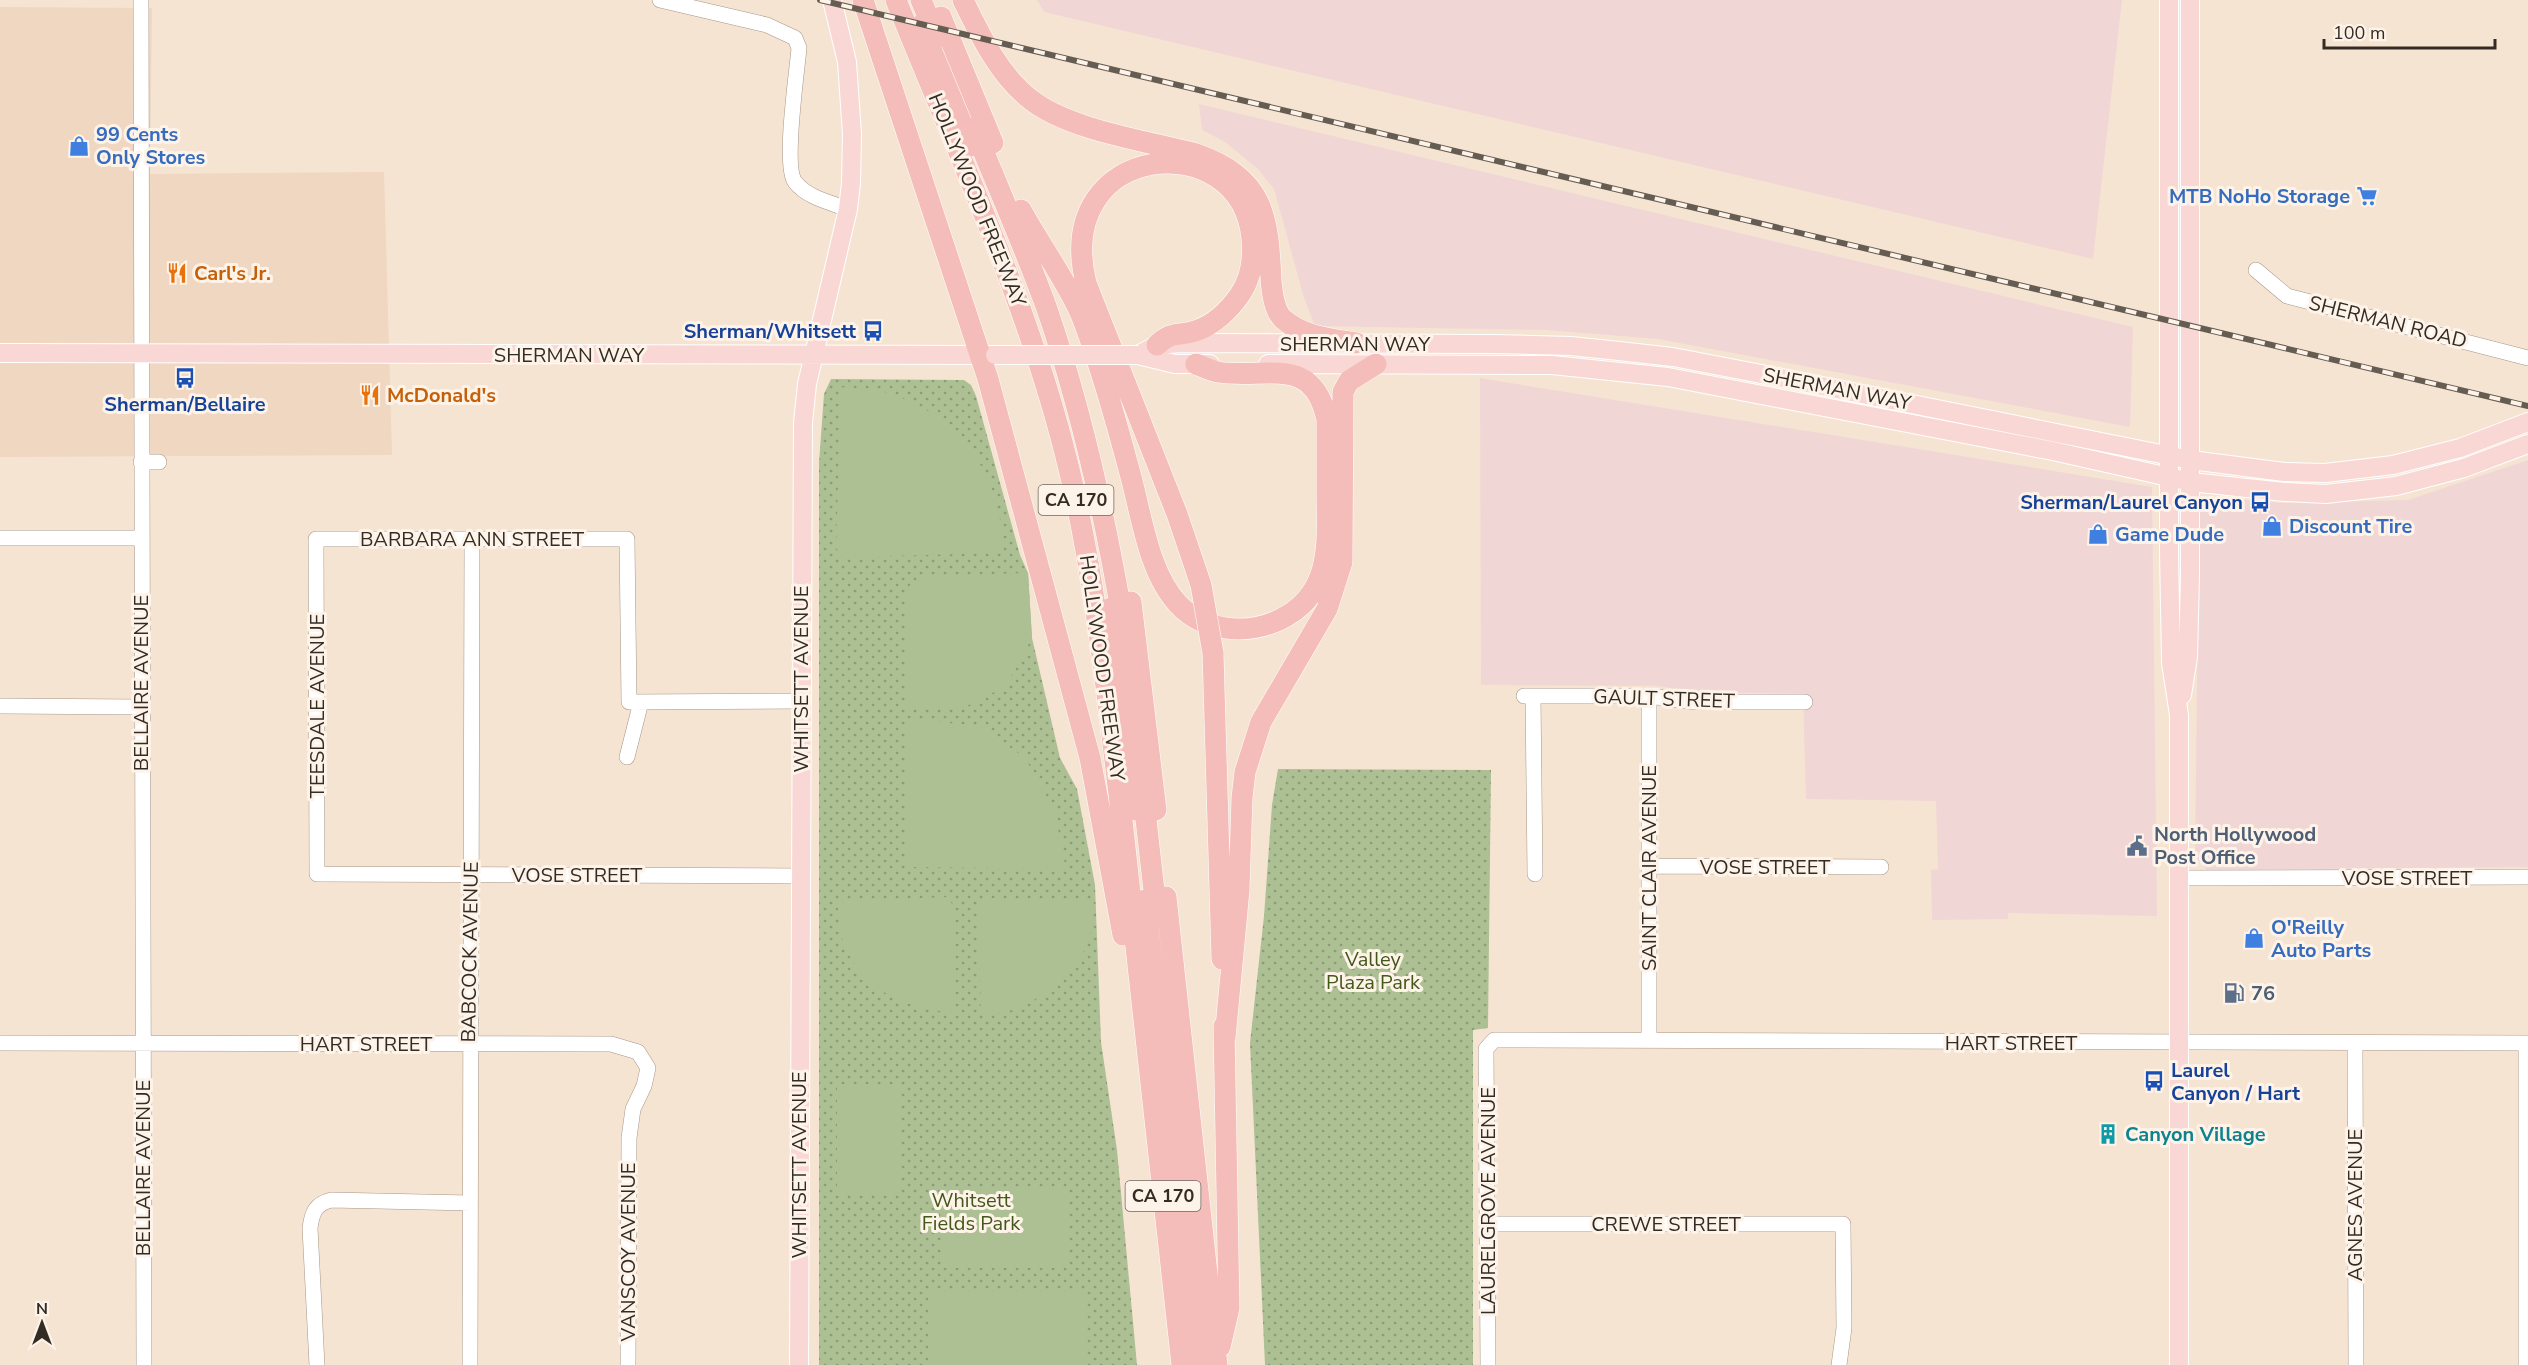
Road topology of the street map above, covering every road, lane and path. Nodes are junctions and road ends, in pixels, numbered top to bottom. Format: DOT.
graph roads {
  1 [pos="141,0"];
  2 [pos="660,0"];
  3 [pos="832,0"];
  4 [pos="863,0"];
  5 [pos="896,0"];
  6 [pos="910,0"];
  7 [pos="921,0"];
  8 [pos="934,0"];
  9 [pos="963,0"];
  10 [pos="2169,0"];
  11 [pos="2190,0"];
  12 [pos="848,209"];
  13 [pos="1020,210"];
  14 [pos="2256,270"];
  15 [pos="1356,343"];
  16 [pos="1157,345"];
  17 [pos="1555,346"];
  18 [pos="1628,352"];
  19 [pos="0,353"];
  20 [pos="141,353"];
  21 [pos="988,355"];
  22 [pos="1138,355"];
  23 [pos="814,356"];
  24 [pos="1673,357"];
  25 [pos="2528,358"];
  26 [pos="1196,364"];
  27 [pos="1376,364"];
  28 [pos="1552,365"];
  29 [pos="1624,372"];
  30 [pos="1668,377"];
  31 [pos="1933,408"];
  32 [pos="2528,422"];
  33 [pos="1928,427"];
  34 [pos="2528,444"];
  35 [pos="2169,454"];
  36 [pos="2191,460"];
  37 [pos="141,462"];
  38 [pos="159,462"];
  39 [pos="2169,477"];
  40 [pos="2191,482"];
  41 [pos="0,538"];
  42 [pos="142,538"];
  43 [pos="316,539"];
  44 [pos="472,539"];
  45 [pos="1649,696"];
  46 [pos="801,701"];
  47 [pos="635,702"];
  48 [pos="1805,702"];
  49 [pos="0,706"];
  50 [pos="141,707"];
  51 [pos="2179,715"];
  52 [pos="627,757"];
  53 [pos="1650,866"];
  54 [pos="1881,867"];
  55 [pos="317,874"];
  56 [pos="472,874"];
  57 [pos="1535,874"];
  58 [pos="801,876"];
  59 [pos="2528,877"];
  60 [pos="2179,878"];
  61 [pos="1144,1027"];
  62 [pos="1225,1038"];
  63 [pos="1494,1040"];
  64 [pos="1649,1040"];
  65 [pos="2527,1043"];
  66 [pos="0,1044"];
  67 [pos="142,1044"];
  68 [pos="469,1044"];
  69 [pos="2178,1044"];
  70 [pos="2355,1044"];
  71 [pos="629,1138"];
  72 [pos="470,1203"];
  73 [pos="1488,1224"];
  74 [pos="144,1365"];
  75 [pos="317,1365"];
  76 [pos="470,1365"];
  77 [pos="628,1365"];
  78 [pos="799,1365"];
  79 [pos="1182,1365"];
  80 [pos="1209,1365"];
  81 [pos="1488,1365"];
  82 [pos="1839,1365"];
  83 [pos="2179,1365"];
  84 [pos="2355,1365"];
  85 [pos="2526,1365"];
  1 -- 20 [label="street, BELLAIRE AVENUE"];
  2 -- 12 [label="street"];
  3 -- 12 [label="main road, WHITSETT AVENUE"];
  4 -- 21 [label="highway"];
  5 -- 61 [label="highway, HOLLYWOOD FREEWAY / CA 170"];
  6 -- 80 [label="highway"];
  7 -- 80 [label="highway"];
  8 -- 13 [label="highway, HOLLYWOOD FREEWAY / CA 170"];
  9 -- 15 [label="highway"];
  10 -- 35 [label="main road"];
  11 -- 36 [label="main road"];
  12 -- 23 [label="main road, WHITSETT AVENUE"];
  13 -- 26 [label="highway"];
  13 -- 80 [label="highway, HOLLYWOOD FREEWAY / CA 170"];
  14 -- 25 [label="street, SHERMAN ROAD"];
  15 -- 16 [label="main road, SHERMAN WAY"];
  15 -- 17 [label="main road, SHERMAN WAY"];
  16 -- 22 [label="main road, SHERMAN WAY"];
  16 -- 62 [label="highway, bridge"];
  17 -- 18 [label="main road, SHERMAN WAY"];
  17 -- 28 [label="main road"];
  18 -- 24 [label="main road, SHERMAN WAY"];
  18 -- 29 [label="main road"];
  19 -- 20 [label="main road, SHERMAN WAY"];
  20 -- 23 [label="main road, SHERMAN WAY"];
  20 -- 37 [label="street, BELLAIRE AVENUE"];
  21 -- 22 [label="main road, SHERMAN WAY, bridge"];
  21 -- 23 [label="main road, SHERMAN WAY"];
  21 -- 61 [label="highway"];
  22 -- 26 [label="main road, SHERMAN WAY"];
  23 -- 46 [label="main road, WHITSETT AVENUE"];
  24 -- 30 [label="main road"];
  24 -- 31 [label="main road, SHERMAN WAY"];
  26 -- 27 [label="main road, SHERMAN WAY"];
  27 -- 28 [label="main road, SHERMAN WAY"];
  27 -- 62 [label="highway"];
  28 -- 29 [label="main road, SHERMAN WAY"];
  29 -- 30 [label="main road, SHERMAN WAY"];
  30 -- 33 [label="main road, SHERMAN WAY"];
  31 -- 33 [label="main road"];
  31 -- 35 [label="main road, SHERMAN WAY"];
  32 -- 36 [label="main road, SHERMAN WAY"];
  33 -- 39 [label="main road, SHERMAN WAY"];
  34 -- 40 [label="main road, SHERMAN WAY"];
  35 -- 36 [label="main road, SHERMAN WAY"];
  35 -- 39 [label="main road"];
  36 -- 40 [label="main road"];
  37 -- 38 [label="street"];
  37 -- 42 [label="street, BELLAIRE AVENUE"];
  39 -- 40 [label="main road, SHERMAN WAY"];
  39 -- 51 [label="main road"];
  40 -- 51 [label="main road"];
  41 -- 42 [label="street"];
  42 -- 50 [label="street, BELLAIRE AVENUE"];
  43 -- 44 [label="street, BARBARA ANN STREET"];
  43 -- 55 [label="street, TEESDALE AVENUE"];
  44 -- 47 [label="street, BARBARA ANN STREET"];
  44 -- 56 [label="street, BABCOCK AVENUE"];
  45 -- 48 [label="street, GAULT STREET"];
  45 -- 53 [label="street, SAINT CLAIR AVENUE"];
  45 -- 57 [label="street, GAULT STREET"];
  46 -- 47 [label="street"];
  46 -- 58 [label="main road, WHITSETT AVENUE"];
  47 -- 52 [label="street"];
  49 -- 50 [label="street"];
  50 -- 67 [label="street, BELLAIRE AVENUE"];
  51 -- 60 [label="main road"];
  53 -- 54 [label="street, VOSE STREET"];
  53 -- 64 [label="street, SAINT CLAIR AVENUE"];
  55 -- 56 [label="street, VOSE STREET"];
  56 -- 58 [label="street, VOSE STREET"];
  56 -- 68 [label="street, BABCOCK AVENUE"];
  58 -- 78 [label="main road, WHITSETT AVENUE"];
  59 -- 60 [label="street, VOSE STREET"];
  60 -- 69 [label="main road"];
  61 -- 79 [label="highway, HOLLYWOOD FREEWAY / CA 170"];
  62 -- 80 [label="highway"];
  63 -- 64 [label="street, HART STREET"];
  63 -- 73 [label="street, LAURELGROVE AVENUE"];
  64 -- 69 [label="street, HART STREET"];
  65 -- 70 [label="street, HART STREET"];
  65 -- 85 [label="street"];
  66 -- 67 [label="street, HART STREET"];
  67 -- 68 [label="street, HART STREET"];
  67 -- 74 [label="street, BELLAIRE AVENUE"];
  68 -- 71 [label="street, HART STREET"];
  68 -- 72 [label="street, BABCOCK AVENUE"];
  69 -- 70 [label="street, HART STREET"];
  69 -- 83 [label="main road"];
  70 -- 84 [label="street, AGNES AVENUE"];
  71 -- 77 [label="street, VANSCOY AVENUE"];
  72 -- 75 [label="street"];
  72 -- 76 [label="street, BABCOCK AVENUE"];
  73 -- 81 [label="street, LAURELGROVE AVENUE"];
  73 -- 82 [label="street, CREWE STREET"];
}
